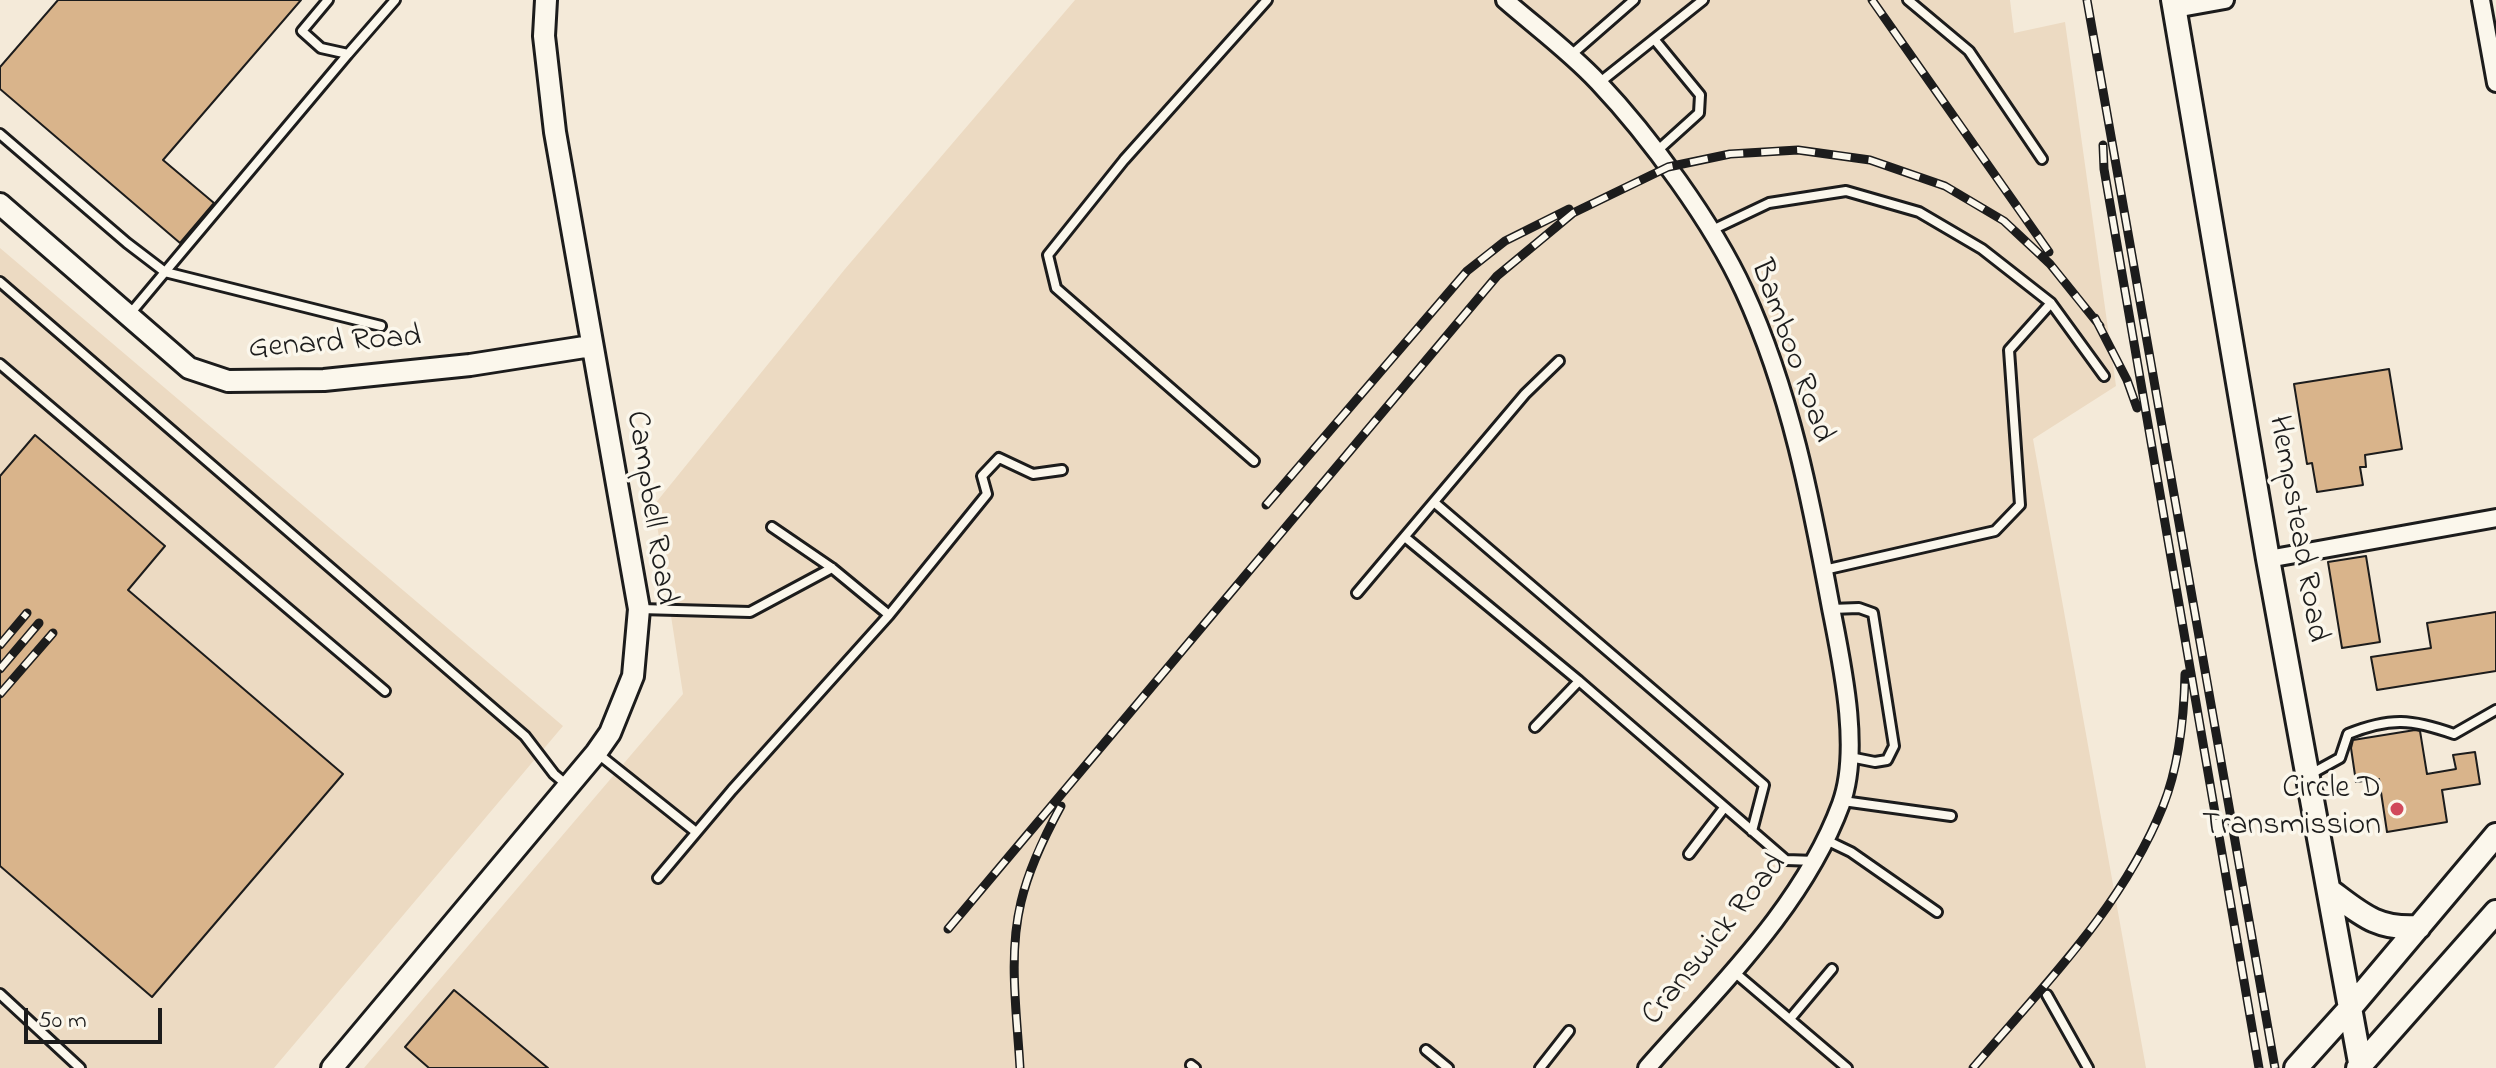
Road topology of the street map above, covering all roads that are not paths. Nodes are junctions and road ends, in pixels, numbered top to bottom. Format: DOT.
graph roads {
  1 [pos="328,0"];
  2 [pos="395,0"];
  3 [pos="546,0"];
  4 [pos="1267,0"];
  5 [pos="1505,0"];
  6 [pos="1634,0"];
  7 [pos="1703,0"];
  8 [pos="1908,0"];
  9 [pos="2225,0"];
  10 [pos="2481,0"];
  11 [pos="2174,5"];
  12 [pos="1654,39"];
  13 [pos="348,54"];
  14 [pos="1570,55"];
  15 [pos="2494,59"];
  16 [pos="1599,83"];
  17 [pos="2496,83"];
  18 [pos="0,134"];
  19 [pos="1655,152"];
  20 [pos="2042,159"];
  21 [pos="0,204"];
  22 [pos="1710,231"];
  23 [pos="165,272"];
  24 [pos="0,282"];
  25 [pos="2051,303"];
  26 [pos="128,315"];
  27 [pos="381,326"];
  28 [pos="591,346"];
  29 [pos="1559,361"];
  30 [pos="0,364"];
  31 [pos="2104,376"];
  32 [pos="1254,461"];
  33 [pos="1062,470"];
  34 [pos="1435,503"];
  35 [pos="2496,518"];
  36 [pos="772,527"];
  37 [pos="1406,538"];
  38 [pos="2268,559"];
  39 [pos="832,568"];
  40 [pos="1824,570"];
  41 [pos="1357,593"];
  42 [pos="639,609"];
  43 [pos="1831,609"];
  44 [pos="889,615"];
  45 [pos="1579,681"];
  46 [pos="385,691"];
  47 [pos="2496,710"];
  48 [pos="1535,727"];
  49 [pos="596,753"];
  50 [pos="1850,757"];
  51 [pos="2308,776"];
  52 [pos="568,786"];
  53 [pos="1843,801"];
  54 [pos="1724,808"];
  55 [pos="1951,816"];
  56 [pos="1752,831"];
  57 [pos="696,832"];
  58 [pos="2496,835"];
  59 [pos="1826,840"];
  60 [pos="1689,854"];
  61 [pos="1817,861"];
  62 [pos="658,878"];
  63 [pos="2329,890"];
  64 [pos="1937,912"];
  65 [pos="2496,912"];
  66 [pos="2419,927"];
  67 [pos="1832,969"];
  68 [pos="1733,970"];
  69 [pos="0,994"];
  70 [pos="2047,995"];
  71 [pos="2351,1007"];
  72 [pos="1790,1019"];
  73 [pos="1569,1031"];
  74 [pos="1426,1050"];
  75 [pos="2360,1067"];
  76 [pos="80,1068"];
  77 [pos="332,1068"];
  78 [pos="1448,1068"];
  79 [pos="1540,1068"];
  80 [pos="1647,1068"];
  81 [pos="1847,1068"];
  82 [pos="2088,1068"];
  83 [pos="2296,1068"];
  1 -- 13 [label="lane"];
  2 -- 13 [label="lane"];
  3 -- 28 [label="street, Campbell Road"];
  4 -- 32 [label="lane"];
  5 -- 14 [label="street, Bamboo Road"];
  6 -- 14 [label="lane"];
  7 -- 12 [label="lane"];
  8 -- 20 [label="lane"];
  9 -- 11 [label="street"];
  10 -- 15 [label="street"];
  11 -- 38 [label="main road, Hempstead Road"];
  12 -- 16 [label="lane"];
  12 -- 19 [label="lane"];
  13 -- 23 [label="lane"];
  14 -- 16 [label="street, Bamboo Road"];
  15 -- 17 [label="street"];
  16 -- 19 [label="street, Bamboo Road"];
  18 -- 23 [label="lane"];
  19 -- 22 [label="street, Bamboo Road"];
  21 -- 26 [label="street, Genard Road"];
  22 -- 25 [label="lane"];
  22 -- 40 [label="street, Bamboo Road"];
  23 -- 26 [label="lane"];
  23 -- 27 [label="lane"];
  24 -- 52 [label="lane"];
  25 -- 31 [label="lane"];
  25 -- 40 [label="lane"];
  26 -- 28 [label="street, Genard Road"];
  28 -- 42 [label="street, Campbell Road"];
  29 -- 34 [label="lane"];
  30 -- 46 [label="lane"];
  33 -- 44 [label="lane"];
  34 -- 37 [label="lane"];
  34 -- 56 [label="lane"];
  35 -- 38 [label="street"];
  36 -- 39 [label="lane"];
  37 -- 41 [label="lane"];
  37 -- 45 [label="lane"];
  38 -- 51 [label="main road, Hempstead Road"];
  39 -- 42 [label="lane"];
  39 -- 44 [label="lane"];
  40 -- 43 [label="street, Bamboo Road"];
  42 -- 49 [label="street, Campbell Road"];
  43 -- 50 [label="street, Bamboo Road"];
  43 -- 50 [label="lane"];
  44 -- 57 [label="lane"];
  45 -- 48 [label="lane"];
  45 -- 54 [label="lane"];
  47 -- 51 [label="lane"];
  49 -- 52 [label="street, Campbell Road"];
  49 -- 57 [label="lane"];
  50 -- 53 [label="street, Bamboo Road"];
  51 -- 63 [label="main road, Hempstead Road"];
  52 -- 77 [label="street, Campbell Road"];
  53 -- 55 [label="lane"];
  53 -- 59 [label="street, Cranswick Road"];
  54 -- 56 [label="lane"];
  54 -- 60 [label="lane"];
  56 -- 61 [label="lane"];
  57 -- 62 [label="lane"];
  58 -- 66 [label="main road"];
  59 -- 61 [label="street, Cranswick Road"];
  59 -- 64 [label="lane"];
  61 -- 68 [label="street, Cranswick Road"];
  63 -- 66 [label="main road"];
  63 -- 71 [label="main road, Hempstead Road"];
  65 -- 75 [label="main road"];
  66 -- 71 [label="main road"];
  67 -- 72 [label="lane"];
  68 -- 72 [label="lane"];
  68 -- 80 [label="street, Cranswick Road"];
  69 -- 76 [label="lane"];
  70 -- 82 [label="lane"];
  71 -- 75 [label="main road, Hempstead Road"];
  71 -- 83 [label="main road"];
  72 -- 81 [label="lane"];
  73 -- 79 [label="lane"];
  74 -- 78 [label="lane"];
}
